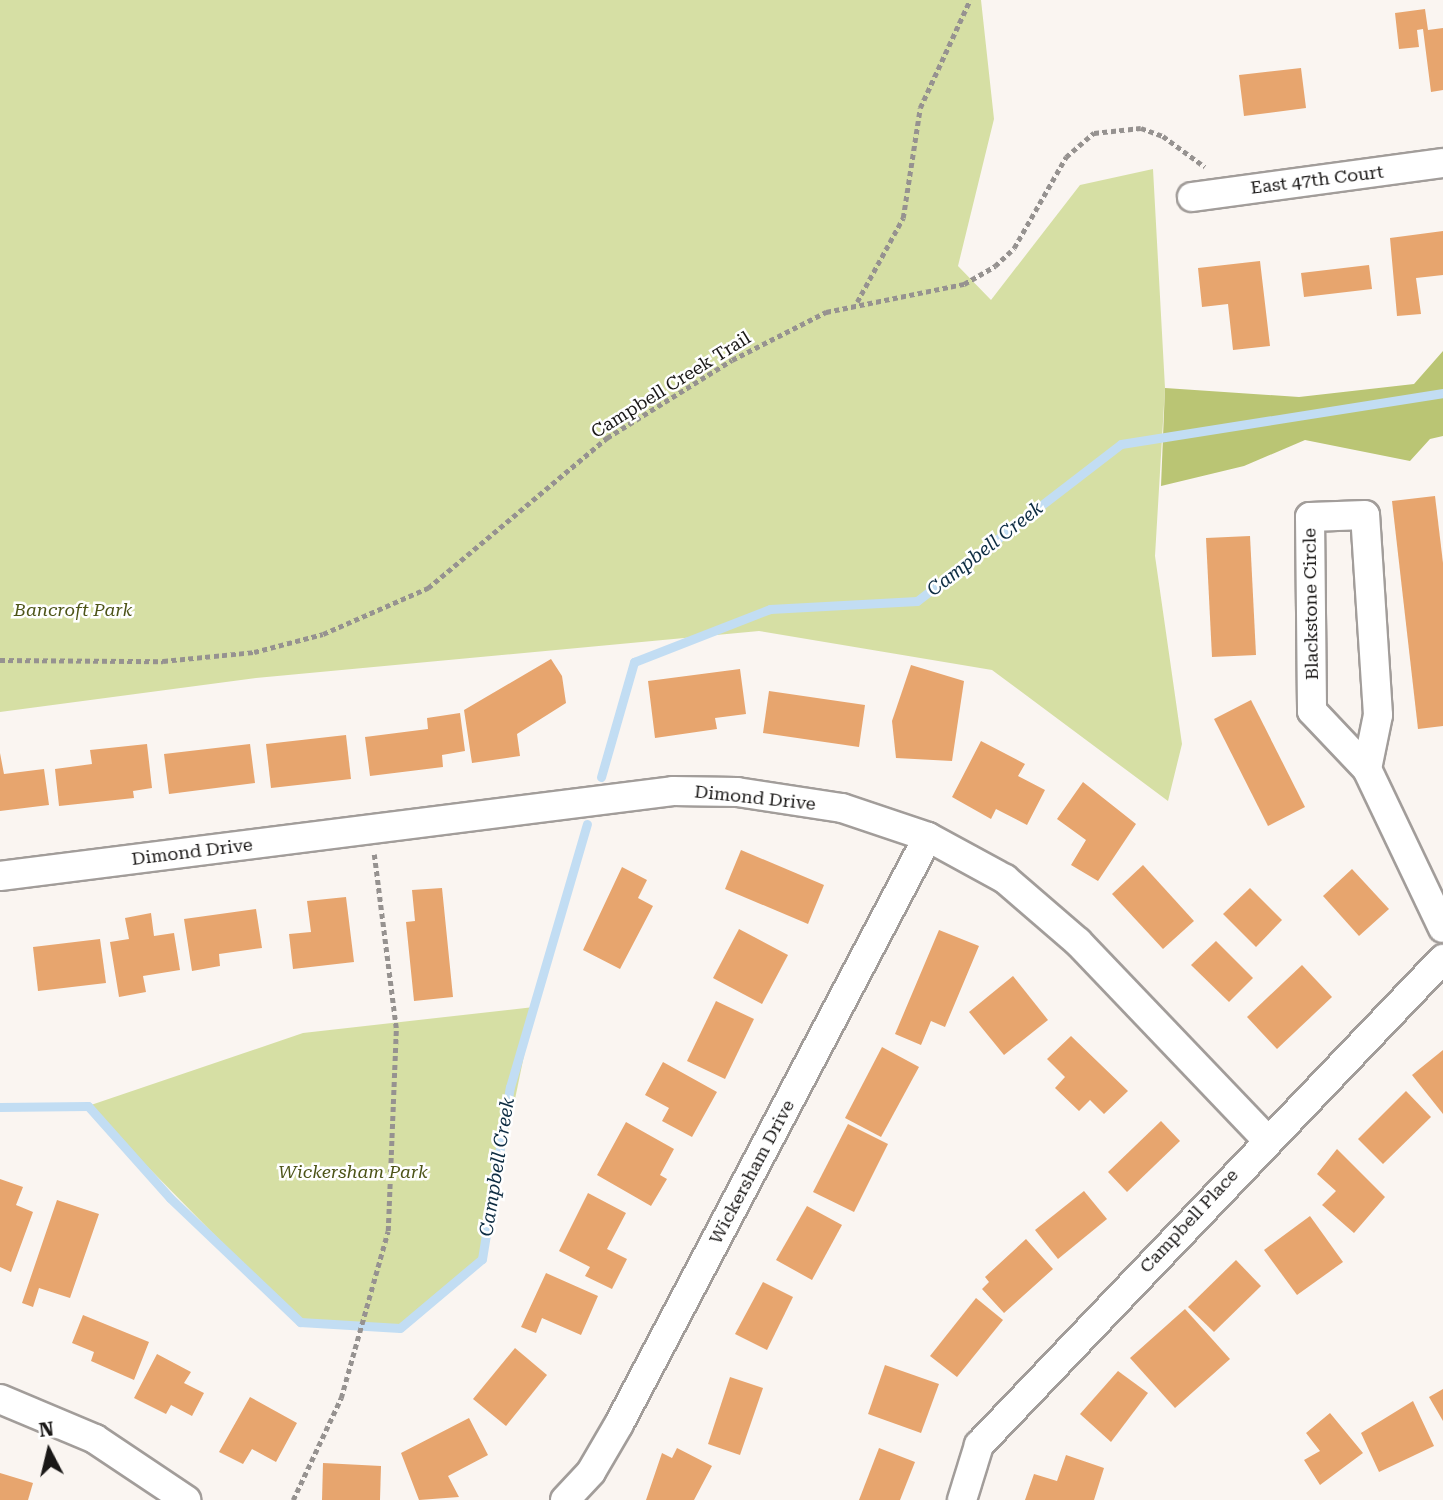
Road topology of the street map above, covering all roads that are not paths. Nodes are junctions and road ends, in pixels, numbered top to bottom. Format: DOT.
graph roads {
  1 [pos="1443,163"];
  2 [pos="1192,197"];
  3 [pos="1367,769"];
  4 [pos="928,837"];
  5 [pos="0,876"];
  6 [pos="1443,928"];
  7 [pos="1443,959"];
  8 [pos="1266,1139"];
  9 [pos="0,1399"];
  10 [pos="186,1500"];
  11 [pos="565,1500"];
  12 [pos="962,1500"];
  1 -- 2 [label="street, East 47th Court"];
  3 -- 3 [label="street, Blackstone Circle"];
  3 -- 6 [label="street, Blackstone Circle"];
  4 -- 5 [label="street, Dimond Drive"];
  4 -- 8 [label="street, Dimond Drive"];
  4 -- 11 [label="street, Wickersham Drive"];
  7 -- 8 [label="street, Campbell Place"];
  8 -- 12 [label="street, Campbell Place"];
  9 -- 10 [label="street"];
}
